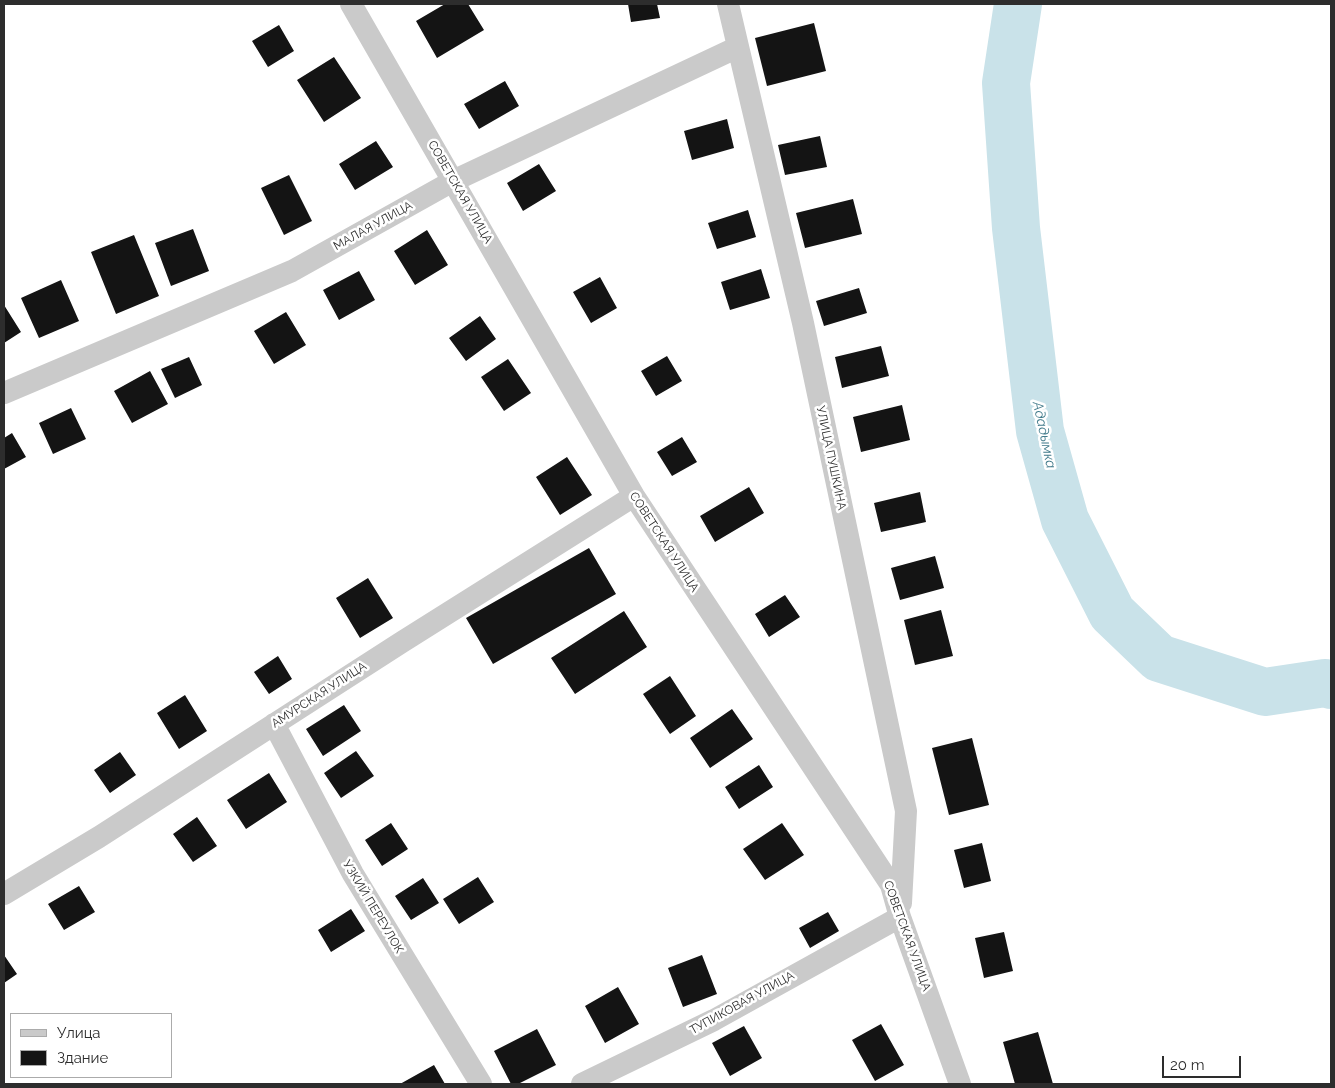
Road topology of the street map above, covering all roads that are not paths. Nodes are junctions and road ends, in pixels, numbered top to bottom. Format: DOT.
graph roads {
  1 [pos="351,4"];
  2 [pos="728,4"];
  3 [pos="738,47"];
  4 [pos="454,181"];
  5 [pos="4,393"];
  6 [pos="634,496"];
  7 [pos="274,724"];
  8 [pos="4,894"];
  9 [pos="900,917"];
  10 [pos="480,1084"];
  11 [pos="582,1084"];
  12 [pos="960,1084"];
  1 -- 4 [label="street, СОВЕТСКАЯ УЛИЦА"];
  2 -- 3 [label="street, УЛИЦА ПУШКИНА"];
  3 -- 4 [label="street, МАЛАЯ УЛИЦА"];
  3 -- 9 [label="street, УЛИЦА ПУШКИНА"];
  4 -- 5 [label="street, МАЛАЯ УЛИЦА"];
  4 -- 6 [label="street, СОВЕТСКАЯ УЛИЦА"];
  6 -- 7 [label="street, АМУРСКАЯ УЛИЦА"];
  6 -- 9 [label="street, СОВЕТСКАЯ УЛИЦА"];
  7 -- 8 [label="street, АМУРСКАЯ УЛИЦА"];
  7 -- 10 [label="street, УЗКИЙ ПЕРЕУЛОК"];
  9 -- 11 [label="street, ТУПИКОВАЯ УЛИЦА"];
  9 -- 12 [label="street, СОВЕТСКАЯ УЛИЦА"];
}
